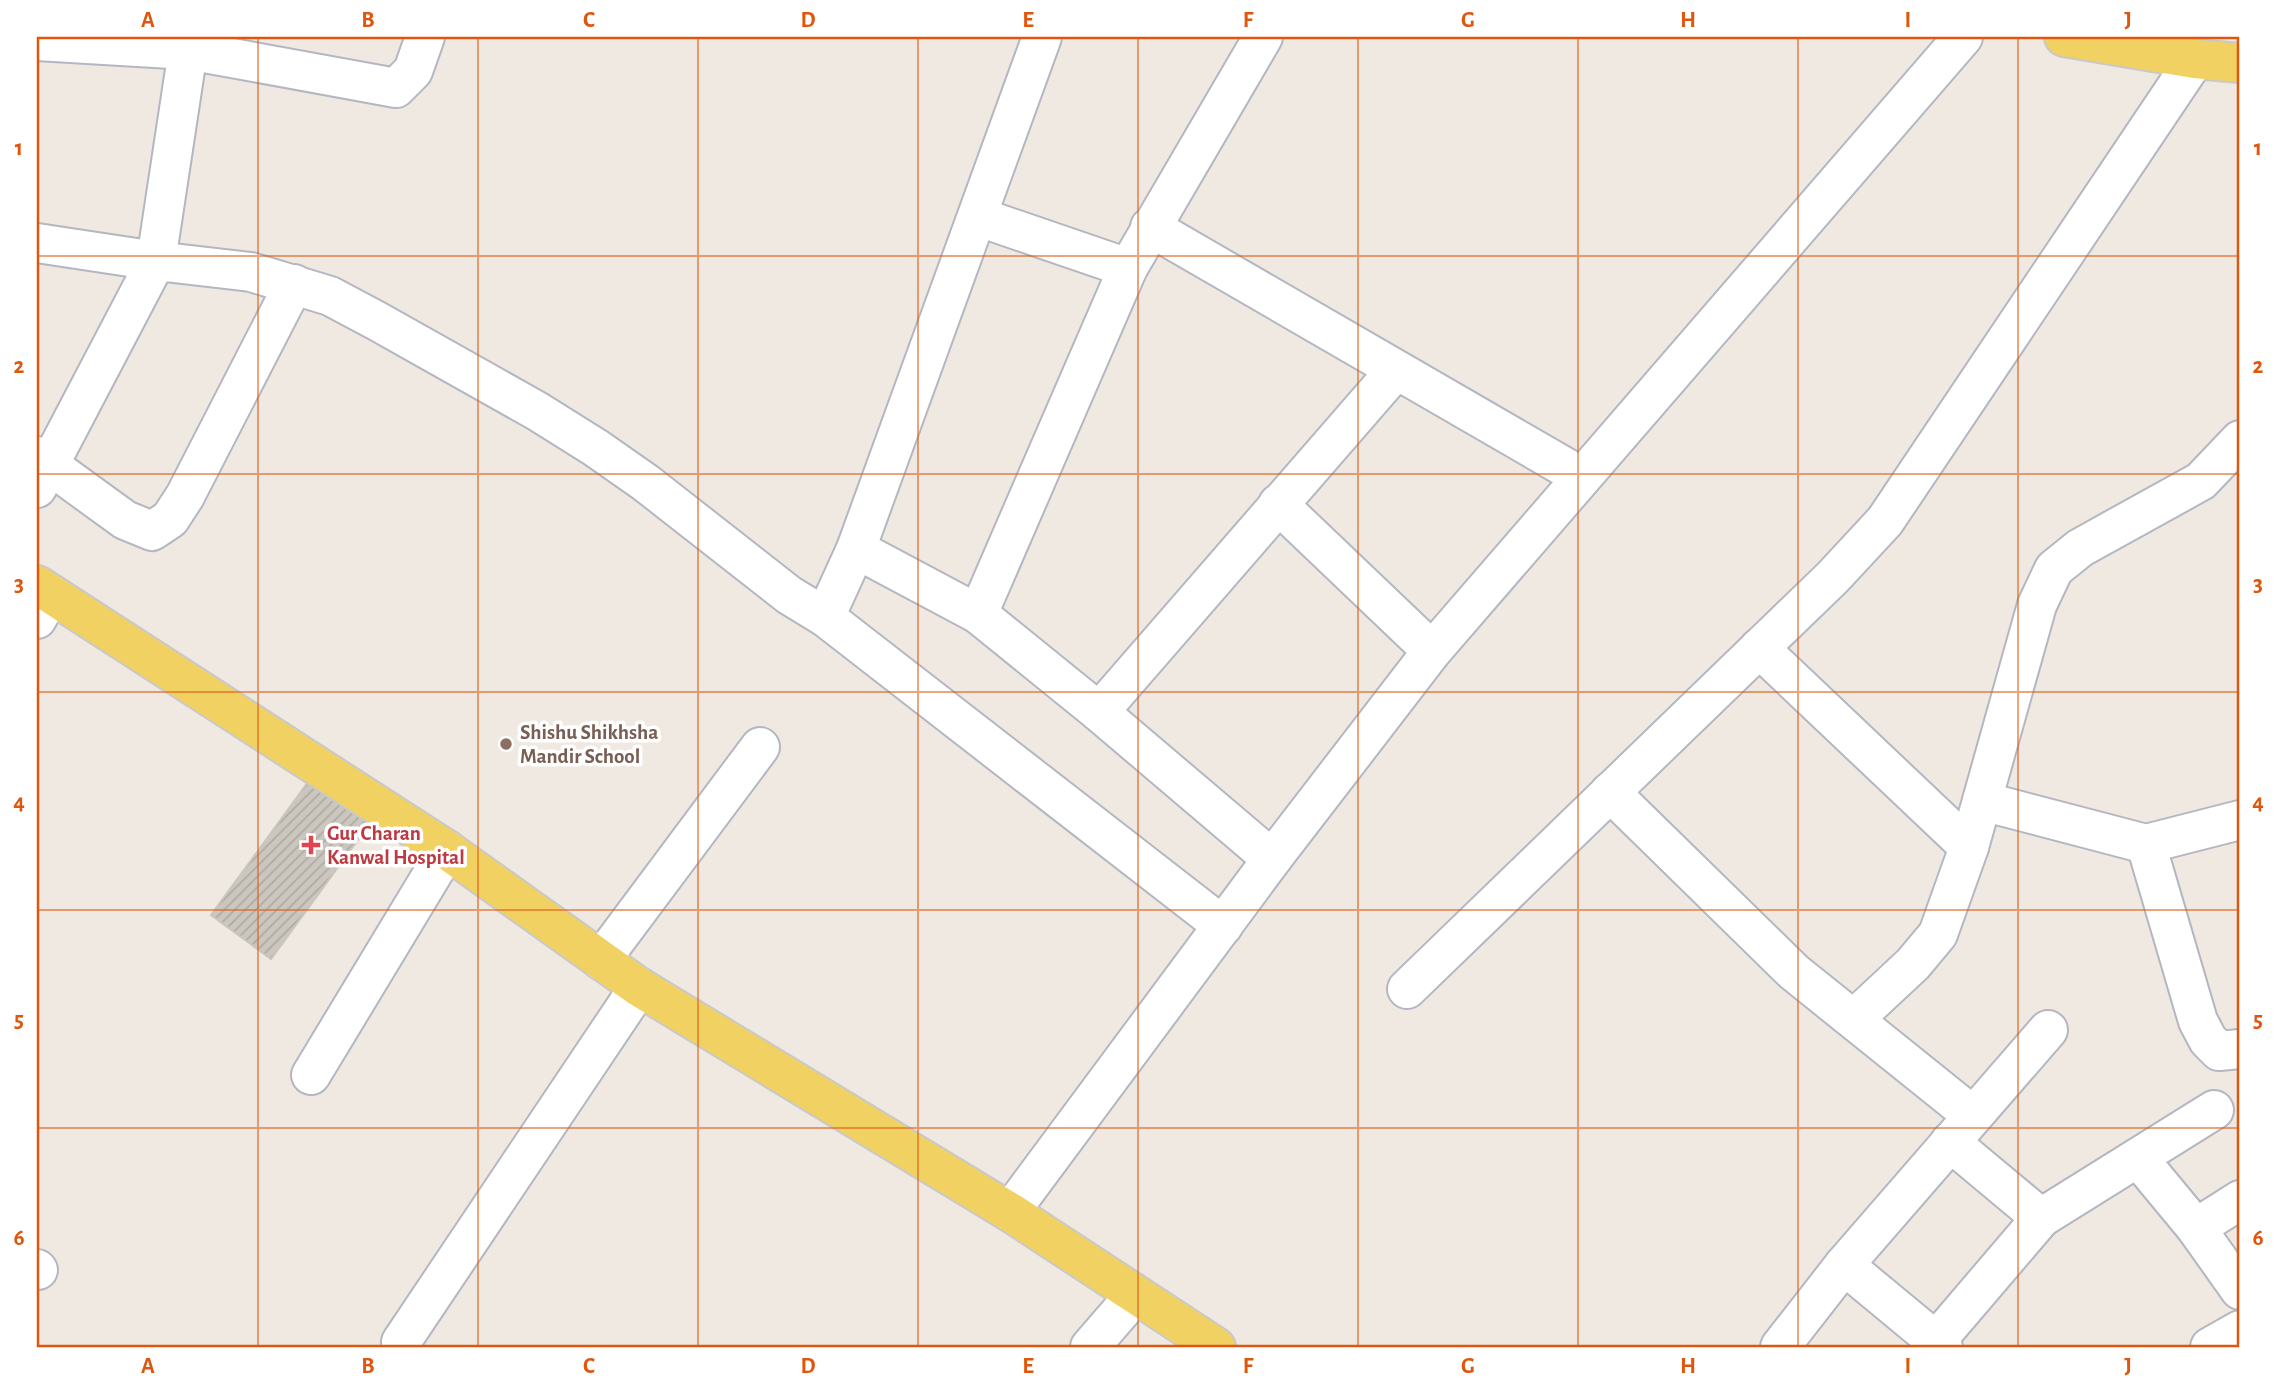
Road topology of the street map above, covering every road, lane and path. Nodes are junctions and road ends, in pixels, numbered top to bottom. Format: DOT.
graph roads {
  1 [pos="425,37"];
  2 [pos="1042,37"];
  3 [pos="1263,37"];
  4 [pos="1963,37"];
  5 [pos="2064,37"];
  6 [pos="37,41"];
  7 [pos="189,43"];
  8 [pos="2194,59"];
  9 [pos="2240,63"];
  10 [pos="978,217"];
  11 [pos="1150,228"];
  12 [pos="37,243"];
  13 [pos="156,261"];
  14 [pos="1128,268"];
  15 [pos="294,284"];
  16 [pos="1396,370"];
  17 [pos="2240,440"];
  18 [pos="41,470"];
  19 [pos="1582,478"];
  20 [pos="1278,504"];
  21 [pos="856,549"];
  22 [pos="42,599"];
  23 [pos="978,614"];
  24 [pos="825,617"];
  25 [pos="1759,648"];
  26 [pos="1432,651"];
  27 [pos="1099,712"];
  28 [pos="760,747"];
  29 [pos="1610,792"];
  30 [pos="1982,801"];
  31 [pos="2240,820"];
  32 [pos="2146,844"];
  33 [pos="1969,847"];
  34 [pos="447,850"];
  35 [pos="1272,859"];
  36 [pos="1223,926"];
  37 [pos="601,960"];
  38 [pos="639,987"];
  39 [pos="1406,989"];
  40 [pos="1854,1019"];
  41 [pos="2048,1030"];
  42 [pos="2240,1049"];
  43 [pos="311,1075"];
  44 [pos="2214,1110"];
  45 [pos="1961,1128"];
  46 [pos="2138,1158"];
  47 [pos="2240,1200"];
  48 [pos="1010,1212"];
  49 [pos="2041,1218"];
  50 [pos="2196,1228"];
  51 [pos="1844,1265"];
  52 [pos="2240,1290"];
  53 [pos="1135,1295"];
  54 [pos="2240,1330"];
  55 [pos="401,1342"];
  56 [pos="1940,1344"];
  57 [pos="1090,1347"];
  58 [pos="1216,1347"];
  59 [pos="1780,1347"];
  60 [pos="2210,1347"];
  1 -- 7 [label="street"];
  2 -- 10 [label="street"];
  3 -- 11 [label="street"];
  4 -- 19 [label="street"];
  5 -- 8 [label="main road"];
  6 -- 7 [label="street"];
  7 -- 13 [label="street"];
  8 -- 9 [label="main road"];
  8 -- 25 [label="street"];
  10 -- 14 [label="street"];
  10 -- 21 [label="street"];
  11 -- 14 [label="street"];
  11 -- 16 [label="street"];
  12 -- 13 [label="street"];
  13 -- 15 [label="street"];
  13 -- 18 [label="street"];
  14 -- 23 [label="street"];
  15 -- 18 [label="street"];
  15 -- 24 [label="street"];
  16 -- 19 [label="street"];
  16 -- 20 [label="street"];
  17 -- 30 [label="street"];
  19 -- 26 [label="street"];
  20 -- 26 [label="street"];
  20 -- 27 [label="street"];
  21 -- 23 [label="street"];
  21 -- 24 [label="street"];
  22 -- 34 [label="main road"];
  23 -- 27 [label="street"];
  24 -- 36 [label="street"];
  25 -- 29 [label="street"];
  25 -- 33 [label="street"];
  26 -- 35 [label="street"];
  27 -- 35 [label="street"];
  28 -- 37 [label="street"];
  29 -- 39 [label="street"];
  29 -- 40 [label="street"];
  30 -- 32 [label="street"];
  30 -- 33 [label="street"];
  31 -- 32 [label="street"];
  32 -- 42 [label="street"];
  33 -- 40 [label="street"];
  34 -- 37 [label="main road"];
  34 -- 43 [label="street"];
  35 -- 36 [label="street"];
  36 -- 48 [label="street"];
  37 -- 38 [label="main road"];
  38 -- 48 [label="main road"];
  38 -- 55 [label="street"];
  40 -- 45 [label="street"];
  41 -- 45 [label="street"];
  44 -- 46 [label="street"];
  45 -- 49 [label="street"];
  45 -- 51 [label="street"];
  46 -- 49 [label="street"];
  46 -- 50 [label="street"];
  47 -- 50 [label="street"];
  48 -- 53 [label="main road"];
  49 -- 56 [label="street"];
  50 -- 52 [label="street"];
  51 -- 56 [label="street"];
  51 -- 59 [label="street"];
  53 -- 57 [label="street"];
  53 -- 58 [label="main road"];
  54 -- 60 [label="street"];
}
